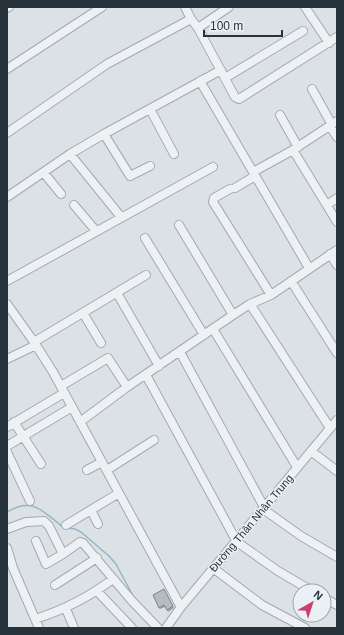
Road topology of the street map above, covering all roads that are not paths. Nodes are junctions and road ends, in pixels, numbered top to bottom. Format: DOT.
graph roads {
  1 [pos="102,7"];
  2 [pos="185,7"];
  3 [pos="229,7"];
  4 [pos="305,7"];
  5 [pos="191,19"];
  6 [pos="198,28"];
  7 [pos="303,31"];
  8 [pos="337,37"];
  9 [pos="329,43"];
  10 [pos="7,69"];
  11 [pos="221,70"];
  12 [pos="225,78"];
  13 [pos="200,81"];
  14 [pos="312,89"];
  15 [pos="150,109"];
  16 [pos="280,115"];
  17 [pos="333,124"];
  18 [pos="7,133"];
  19 [pos="104,134"];
  20 [pos="337,137"];
  21 [pos="296,148"];
  22 [pos="70,154"];
  23 [pos="174,154"];
  24 [pos="150,166"];
  25 [pos="213,167"];
  26 [pos="44,173"];
  27 [pos="254,174"];
  28 [pos="61,194"];
  29 [pos="7,197"];
  30 [pos="337,198"];
  31 [pos="74,205"];
  32 [pos="327,205"];
  33 [pos="121,217"];
  34 [pos="337,222"];
  35 [pos="180,225"];
  36 [pos="96,231"];
  37 [pos="145,238"];
  38 [pos="334,252"];
  39 [pos="337,265"];
  40 [pos="309,268"];
  41 [pos="146,275"];
  42 [pos="7,281"];
  43 [pos="291,281"];
  44 [pos="117,293"];
  45 [pos="271,295"];
  46 [pos="7,304"];
  47 [pos="250,304"];
  48 [pos="83,313"];
  49 [pos="233,315"];
  50 [pos="213,329"];
  51 [pos="204,335"];
  52 [pos="101,343"];
  53 [pos="35,344"];
  54 [pos="180,352"];
  55 [pos="337,353"];
  56 [pos="7,359"];
  57 [pos="159,366"];
  58 [pos="146,375"];
  59 [pos="127,387"];
  60 [pos="62,390"];
  61 [pos="72,407"];
  62 [pos="337,420"];
  63 [pos="80,422"];
  64 [pos="11,425"];
  65 [pos="330,428"];
  66 [pos="23,437"];
  67 [pos="154,440"];
  68 [pos="7,446"];
  69 [pos="311,451"];
  70 [pos="7,452"];
  71 [pos="102,462"];
  72 [pos="41,464"];
  73 [pos="297,467"];
  74 [pos="87,470"];
  75 [pos="107,470"];
  76 [pos="337,471"];
  77 [pos="119,493"];
  78 [pos="30,501"];
  79 [pos="264,508"];
  80 [pos="91,510"];
  81 [pos="98,524"];
  82 [pos="66,525"];
  83 [pos="7,529"];
  84 [pos="36,541"];
  85 [pos="237,542"];
  86 [pos="7,548"];
  87 [pos="63,554"];
  88 [pos="337,557"];
  89 [pos="97,558"];
  90 [pos="213,568"];
  91 [pos="113,579"];
  92 [pos="298,583"];
  93 [pos="55,585"];
  94 [pos="97,591"];
  95 [pos="181,607"];
  96 [pos="66,609"];
  97 [pos="36,620"];
  98 [pos="39,628"];
  99 [pos="74,628"];
  100 [pos="132,628"];
  101 [pos="158,628"];
  102 [pos="166,628"];
  103 [pos="305,628"];
  1 -- 10 [label="street"];
  2 -- 5 [label="street"];
  3 -- 6 [label="street"];
  4 -- 9 [label="street"];
  5 -- 6 [label="street"];
  5 -- 18 [label="street"];
  6 -- 11 [label="street"];
  7 -- 12 [label="street"];
  8 -- 9 [label="street"];
  9 -- 12 [label="street"];
  11 -- 12 [label="street"];
  11 -- 13 [label="street"];
  13 -- 15 [label="street"];
  13 -- 27 [label="street"];
  14 -- 17 [label="street"];
  15 -- 19 [label="street"];
  15 -- 23 [label="street"];
  16 -- 21 [label="street"];
  17 -- 20 [label="street"];
  17 -- 21 [label="street"];
  19 -- 22 [label="street"];
  19 -- 24 [label="street"];
  21 -- 27 [label="street"];
  21 -- 32 [label="street"];
  22 -- 26 [label="street"];
  22 -- 33 [label="street"];
  25 -- 33 [label="street"];
  26 -- 28 [label="street"];
  26 -- 29 [label="street"];
  27 -- 40 [label="street"];
  27 -- 45 [label="street"];
  30 -- 32 [label="street"];
  31 -- 36 [label="street"];
  32 -- 34 [label="street"];
  33 -- 36 [label="street"];
  35 -- 49 [label="street"];
  36 -- 42 [label="street"];
  37 -- 51 [label="street"];
  38 -- 39 [label="street"];
  38 -- 40 [label="street"];
  40 -- 43 [label="street"];
  41 -- 44 [label="street"];
  43 -- 45 [label="street"];
  43 -- 55 [label="street"];
  44 -- 48 [label="street"];
  44 -- 57 [label="street"];
  45 -- 47 [label="street"];
  46 -- 53 [label="street"];
  47 -- 49 [label="street"];
  47 -- 65 [label="street"];
  48 -- 52 [label="street"];
  48 -- 53 [label="street"];
  49 -- 50 [label="street"];
  50 -- 51 [label="street"];
  50 -- 73 [label="street"];
  51 -- 54 [label="street"];
  53 -- 56 [label="street"];
  53 -- 60 [label="street"];
  54 -- 57 [label="street"];
  54 -- 79 [label="street"];
  57 -- 58 [label="street"];
  58 -- 59 [label="street"];
  58 -- 85 [label="street"];
  59 -- 60 [label="street"];
  59 -- 63 [label="street"];
  60 -- 61 [label="street"];
  60 -- 64 [label="street"];
  61 -- 63 [label="street"];
  61 -- 66 [label="street"];
  62 -- 65 [label="street, Đường Thân Nhân Trung"];
  63 -- 71 [label="street"];
  64 -- 66 [label="street"];
  65 -- 69 [label="street, Đường Thân Nhân Trung"];
  66 -- 68 [label="street"];
  66 -- 72 [label="street"];
  67 -- 75 [label="street"];
  69 -- 73 [label="street, Đường Thân Nhân Trung"];
  69 -- 76 [label="street"];
  70 -- 78 [label="street"];
  71 -- 74 [label="street"];
  71 -- 75 [label="street"];
  73 -- 79 [label="street, Đường Thân Nhân Trung"];
  75 -- 77 [label="street"];
  77 -- 80 [label="street"];
  77 -- 95 [label="street"];
  79 -- 85 [label="street, Đường Thân Nhân Trung"];
  79 -- 88 [label="street"];
  80 -- 81 [label="street"];
  80 -- 82 [label="street"];
  83 -- 87 [label="street"];
  84 -- 87 [label="street"];
  85 -- 90 [label="street, Đường Thân Nhân Trung"];
  85 -- 92 [label="street"];
  86 -- 97 [label="street"];
  87 -- 89 [label="street"];
  89 -- 91 [label="street"];
  89 -- 93 [label="street"];
  90 -- 95 [label="street, Đường Thân Nhân Trung"];
  90 -- 103 [label="street"];
  91 -- 94 [label="street"];
  91 -- 101 [label="street"];
  94 -- 96 [label="street"];
  94 -- 100 [label="street"];
  95 -- 102 [label="street, Đường Thân Nhân Trung"];
  96 -- 97 [label="street"];
  96 -- 99 [label="street"];
  97 -- 98 [label="street"];
}
